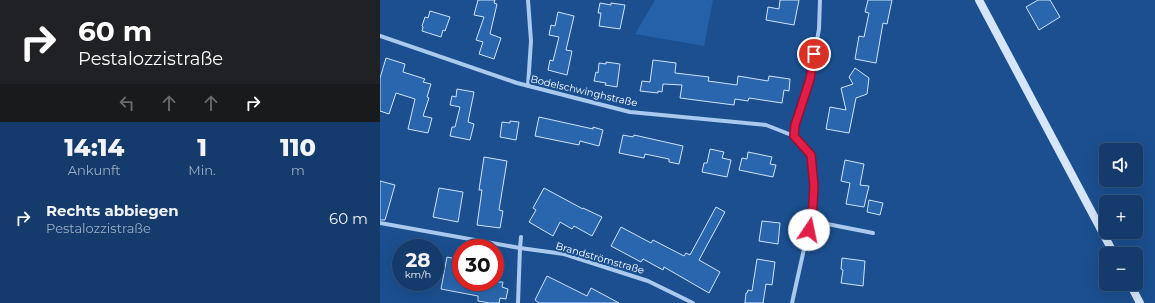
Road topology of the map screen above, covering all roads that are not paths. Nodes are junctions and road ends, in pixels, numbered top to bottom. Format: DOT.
graph roads {
  1 [pos="528,0"];
  2 [pos="820,0"];
  3 [pos="979,0"];
  4 [pos="380,36"];
  5 [pos="528,86"];
  6 [pos="794,136"];
  7 [pos="812,221"];
  8 [pos="380,223"];
  9 [pos="874,233"];
  10 [pos="521,237"];
  11 [pos="1110,247"];
  12 [pos="520,248"];
  13 [pos="1134,291"];
  14 [pos="518,303"];
  15 [pos="693,303"];
  16 [pos="792,303"];
  17 [pos="1140,303"];
  1 -- 5 [label="street"];
  2 -- 6 [label="street"];
  3 -- 11 [label="street"];
  4 -- 5 [label="street, Bodelschwinghstraße"];
  5 -- 6 [label="street, Bodelschwinghstraße"];
  6 -- 7 [label="street, Bodelschwinghstraße"];
  7 -- 9 [label="street"];
  7 -- 16 [label="street, Bodelschwinghstraße"];
  8 -- 12 [label="street, Brandströmstraße"];
  10 -- 12 [label="street"];
  12 -- 14 [label="street"];
  12 -- 15 [label="street, Brandströmstraße"];
  13 -- 17 [label="street"];
}
